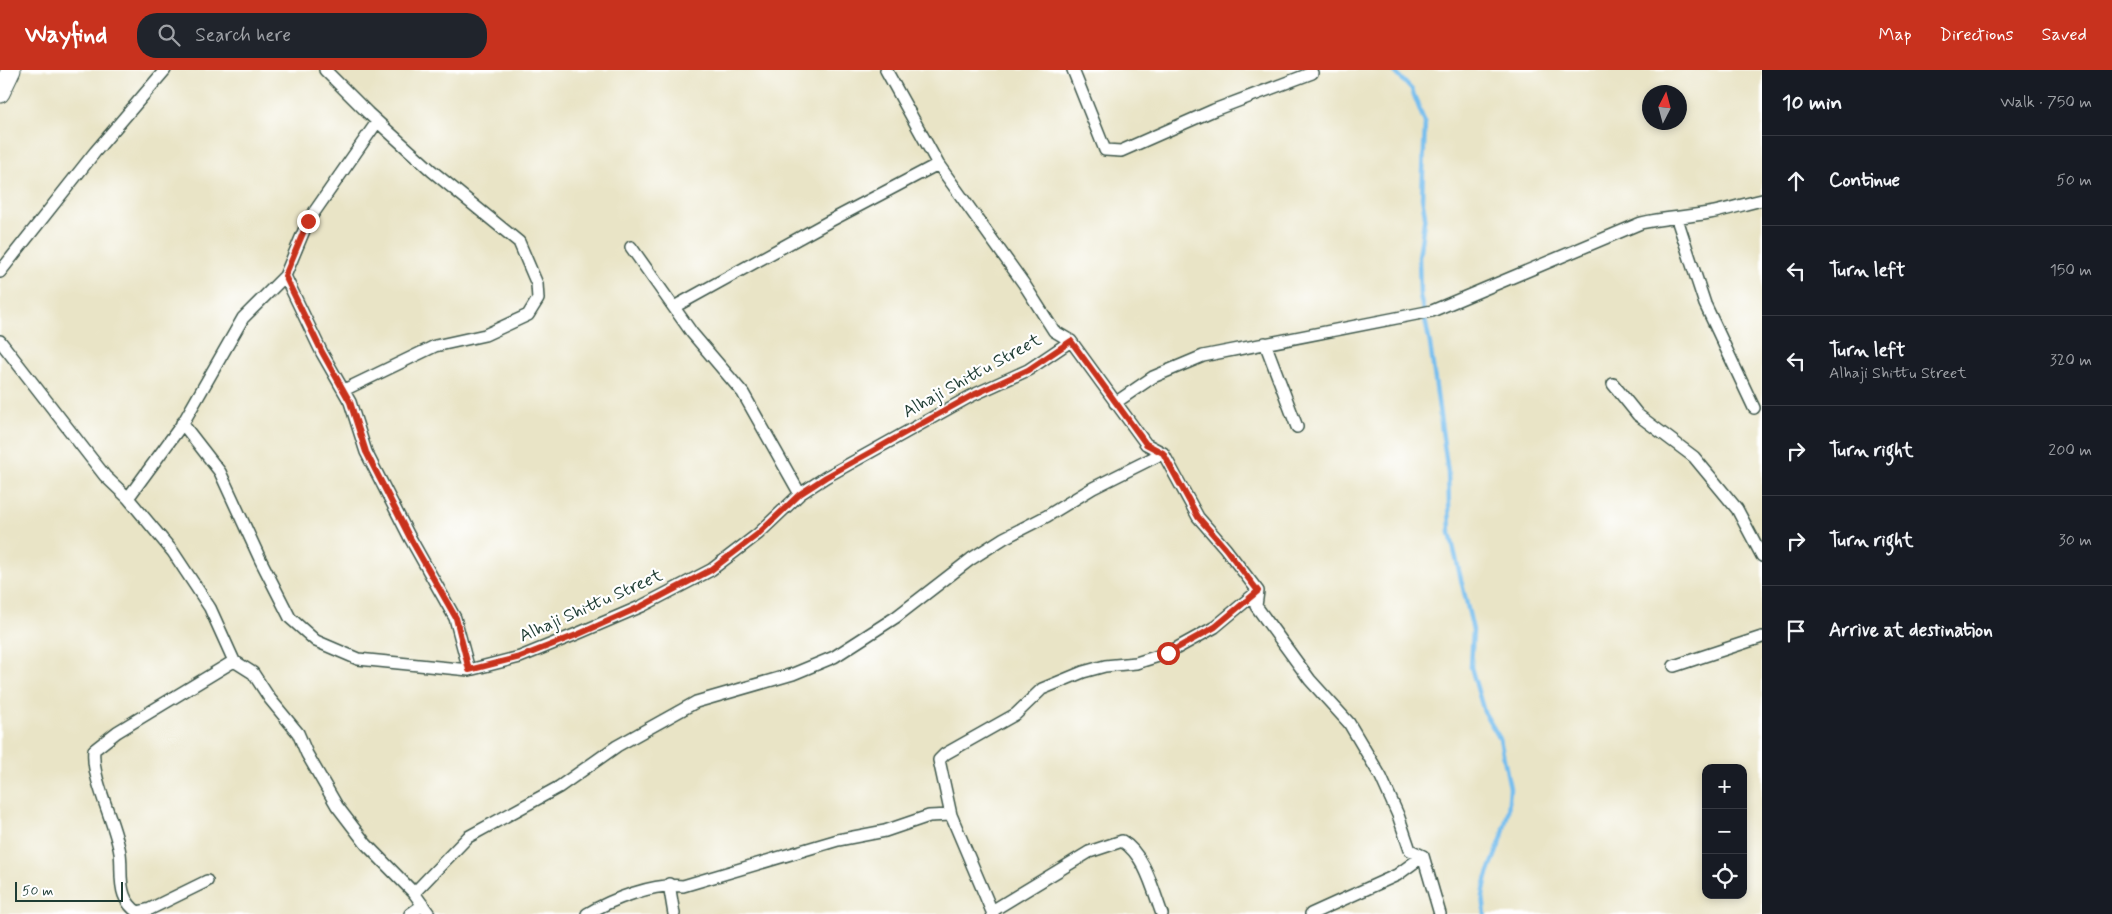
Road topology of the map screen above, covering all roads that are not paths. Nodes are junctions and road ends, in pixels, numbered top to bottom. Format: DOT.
graph roads {
  1 [pos="11,70"];
  2 [pos="165,70"];
  3 [pos="325,70"];
  4 [pos="886,70"];
  5 [pos="1072,70"];
  6 [pos="1312,73"];
  7 [pos="0,93"];
  8 [pos="377,122"];
  9 [pos="938,164"];
  10 [pos="1762,200"];
  11 [pos="1677,219"];
  12 [pos="631,247"];
  13 [pos="0,272"];
  14 [pos="285,276"];
  15 [pos="674,307"];
  16 [pos="0,340"];
  17 [pos="1071,341"];
  18 [pos="1265,343"];
  19 [pos="1613,384"];
  20 [pos="344,390"];
  21 [pos="1115,403"];
  22 [pos="1754,408"];
  23 [pos="182,423"];
  24 [pos="1297,427"];
  25 [pos="1163,453"];
  26 [pos="800,494"];
  27 [pos="128,498"];
  28 [pos="1762,556"];
  29 [pos="1258,591"];
  30 [pos="1762,637"];
  31 [pos="234,661"];
  32 [pos="1674,666"];
  33 [pos="469,670"];
  34 [pos="951,815"];
  35 [pos="1423,856"];
  36 [pos="208,881"];
  37 [pos="669,884"];
  38 [pos="414,894"];
  39 [pos="426,909"];
  40 [pos="992,913"];
  41 [pos="410,914"];
  42 [pos="587,914"];
  43 [pos="674,914"];
  44 [pos="1162,914"];
  45 [pos="1311,914"];
  46 [pos="1440,914"];
  1 -- 7 [label="main road"];
  2 -- 13 [label="street"];
  3 -- 8 [label="street"];
  4 -- 9 [label="street"];
  5 -- 6 [label="street"];
  8 -- 14 [label="street"];
  8 -- 20 [label="street"];
  9 -- 15 [label="street"];
  9 -- 17 [label="street"];
  10 -- 11 [label="street"];
  11 -- 18 [label="street"];
  11 -- 22 [label="street"];
  12 -- 15 [label="street"];
  14 -- 20 [label="street"];
  14 -- 23 [label="street"];
  15 -- 26 [label="street"];
  16 -- 27 [label="street"];
  17 -- 21 [label="street"];
  17 -- 26 [label="street, Alhaji Shittu Street"];
  18 -- 21 [label="street"];
  18 -- 24 [label="street"];
  19 -- 28 [label="street"];
  20 -- 33 [label="street"];
  21 -- 25 [label="street"];
  23 -- 27 [label="street"];
  23 -- 33 [label="street, Alhaji Shittu Street"];
  25 -- 29 [label="street"];
  25 -- 38 [label="street"];
  26 -- 33 [label="street, Alhaji Shittu Street"];
  27 -- 31 [label="street"];
  29 -- 34 [label="street"];
  29 -- 35 [label="street"];
  30 -- 32 [label="street"];
  31 -- 36 [label="street"];
  31 -- 38 [label="street"];
  34 -- 37 [label="street"];
  34 -- 40 [label="street"];
  35 -- 45 [label="street"];
  35 -- 46 [label="street"];
  37 -- 42 [label="street"];
  37 -- 43 [label="street"];
  38 -- 39 [label="street"];
  39 -- 41 [label="street"];
  40 -- 44 [label="street"];
}
